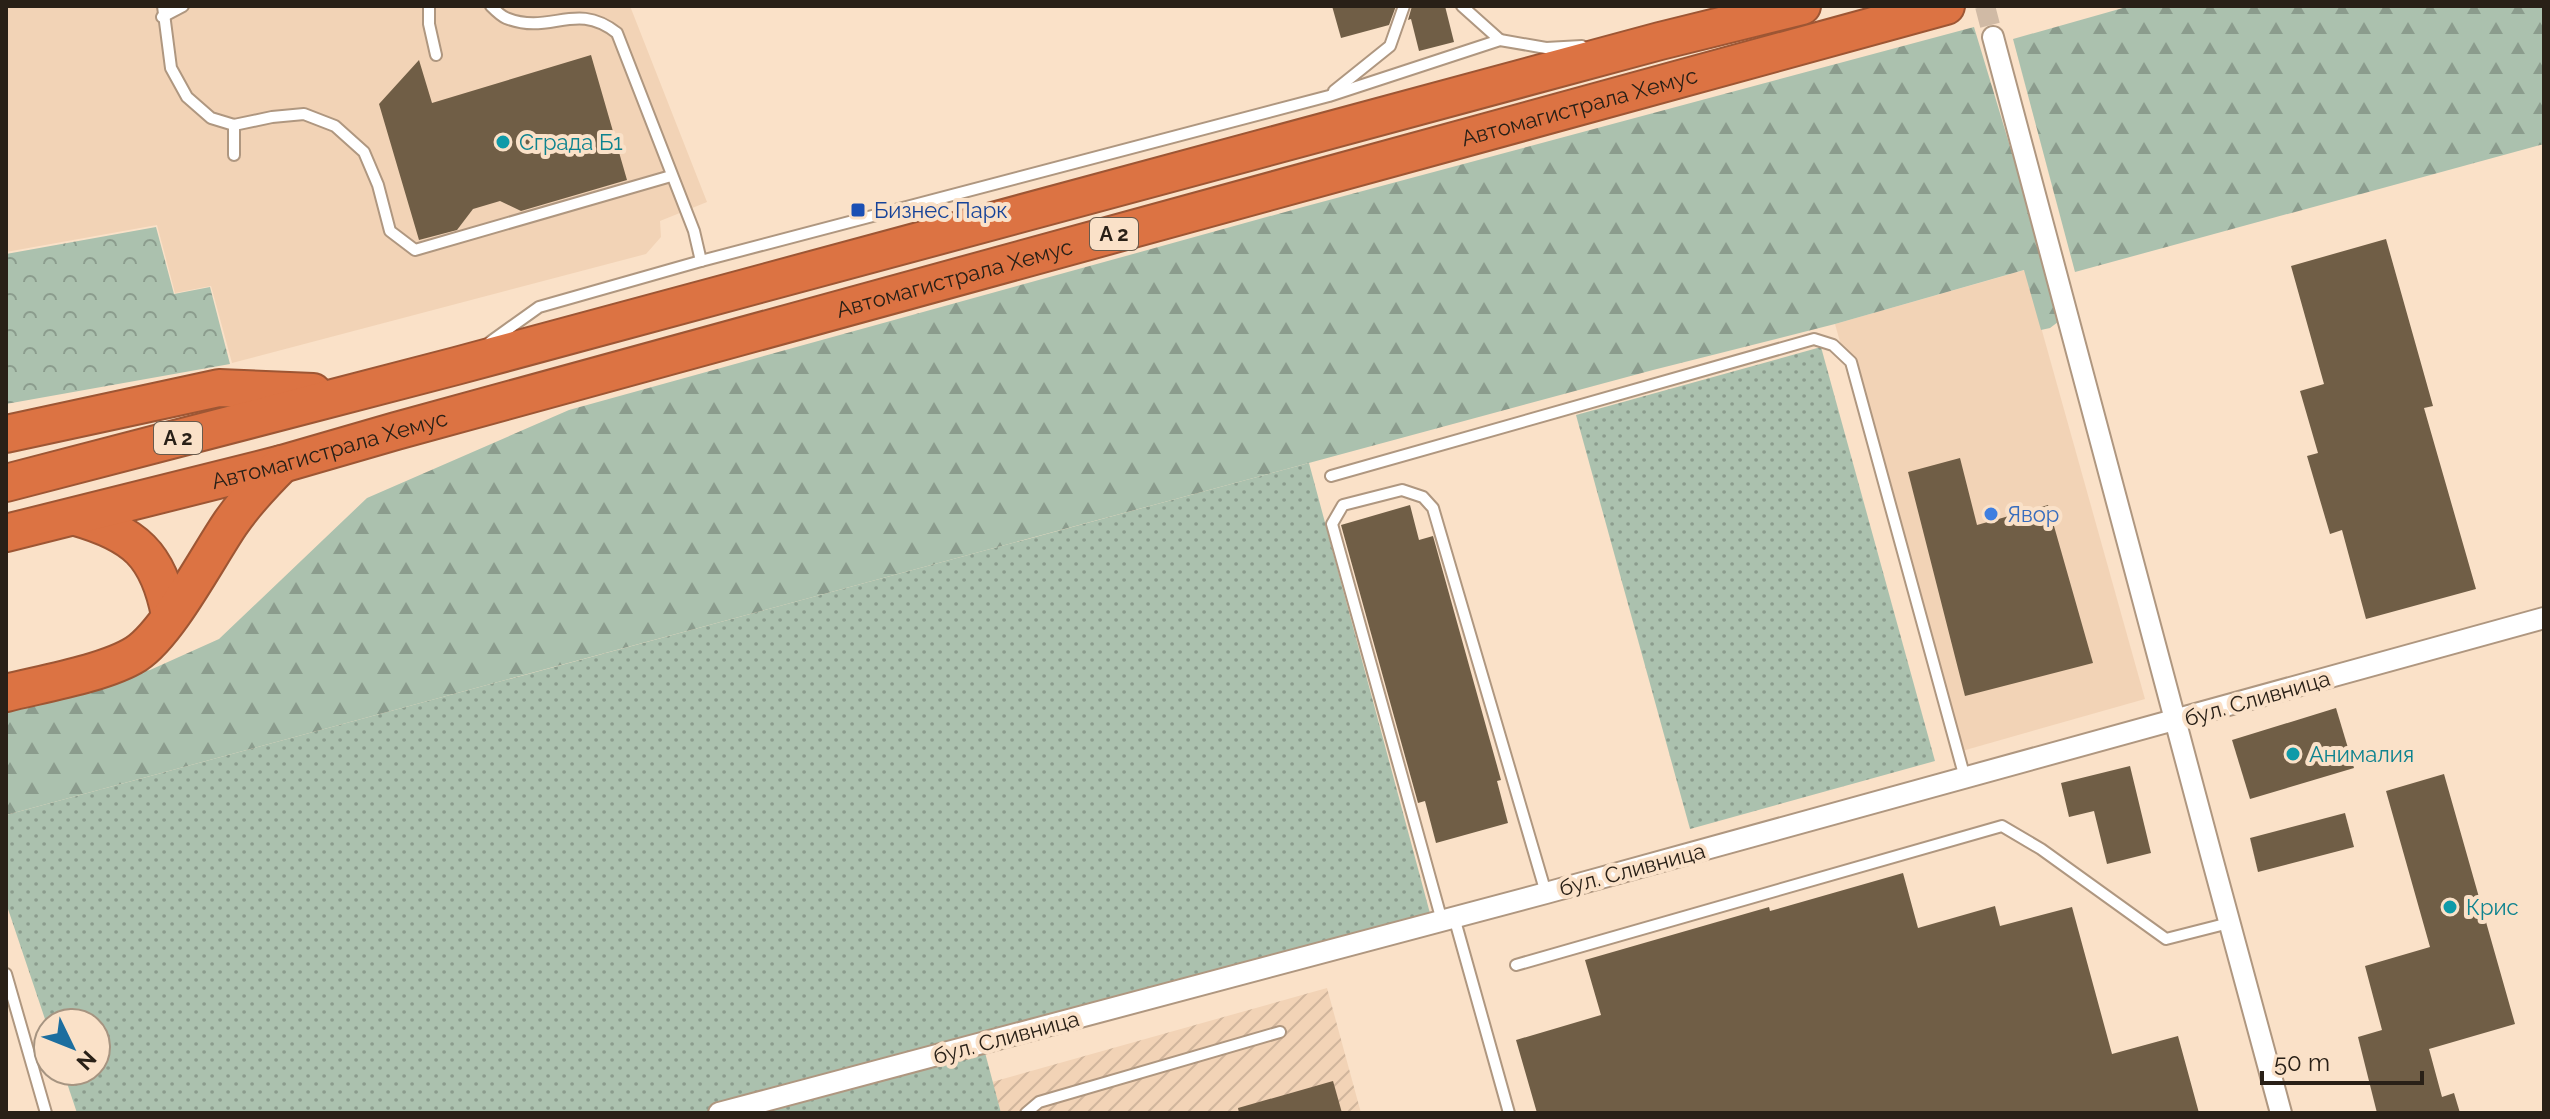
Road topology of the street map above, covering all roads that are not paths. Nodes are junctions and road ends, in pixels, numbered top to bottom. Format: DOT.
graph roads {
  1 [pos="183,6"];
  2 [pos="429,6"];
  3 [pos="491,6"];
  4 [pos="1404,6"];
  5 [pos="1462,6"];
  6 [pos="1802,6"];
  7 [pos="1946,6"];
  8 [pos="162,11"];
  9 [pos="1993,37"];
  10 [pos="1500,40"];
  11 [pos="1660,41"];
  12 [pos="1589,45"];
  13 [pos="1603,45"];
  14 [pos="436,55"];
  15 [pos="1329,96"];
  16 [pos="234,125"];
  17 [pos="234,155"];
  18 [pos="671,176"];
  19 [pos="701,261"];
  20 [pos="456,366"];
  21 [pos="351,394"];
  22 [pos="6,434"];
  23 [pos="282,464"];
  24 [pos="1331,476"];
  25 [pos="6,483"];
  26 [pos="76,517"];
  27 [pos="6,533"];
  28 [pos="170,615"];
  29 [pos="2544,618"];
  30 [pos="6,693"];
  31 [pos="2174,721"];
  32 [pos="1965,778"];
  33 [pos="1546,893"];
  34 [pos="1448,919"];
  35 [pos="2229,923"];
  36 [pos="1516,965"];
  37 [pos="6,974"];
  38 [pos="1280,1032"];
  39 [pos="46,1113"];
  40 [pos="719,1113"];
  41 [pos="1026,1113"];
  42 [pos="1509,1113"];
  43 [pos="2281,1113"];
  1 -- 8 [label="lane"];
  2 -- 14 [label="lane"];
  3 -- 18 [label="lane"];
  4 -- 15 [label="lane"];
  5 -- 10 [label="lane"];
  6 -- 11 [label="highway, Автомагистрала Хемус / A 2"];
  7 -- 23 [label="highway, Автомагистрала Хемус / A 2"];
  8 -- 16 [label="lane"];
  9 -- 31 [label="street"];
  10 -- 12 [label="lane"];
  10 -- 15 [label="lane"];
  11 -- 13 [label="lane"];
  11 -- 20 [label="highway, Автомагистрала Хемус / A 2"];
  15 -- 19 [label="lane"];
  16 -- 17 [label="lane"];
  16 -- 18 [label="lane"];
  18 -- 19 [label="lane"];
  19 -- 20 [label="lane"];
  20 -- 21 [label="highway, Автомагистрала Хемус / A 2"];
  21 -- 22 [label="highway"];
  21 -- 25 [label="highway, Автомагистрала Хемус / A 2"];
  23 -- 26 [label="highway, Автомагистрала Хемус / A 2"];
  23 -- 28 [label="highway"];
  24 -- 32 [label="lane"];
  26 -- 27 [label="highway, Автомагистрала Хемус / A 2"];
  26 -- 28 [label="highway"];
  28 -- 30 [label="highway"];
  29 -- 31 [label="street, бул. Сливница"];
  31 -- 32 [label="street, бул. Сливница"];
  31 -- 35 [label="street"];
  32 -- 33 [label="street, бул. Сливница"];
  33 -- 34 [label="street, бул. Сливница"];
  33 -- 34 [label="lane"];
  34 -- 40 [label="street, бул. Сливница"];
  34 -- 42 [label="lane"];
  35 -- 36 [label="lane"];
  35 -- 43 [label="street"];
  37 -- 39 [label="lane"];
  38 -- 41 [label="lane"];
}
